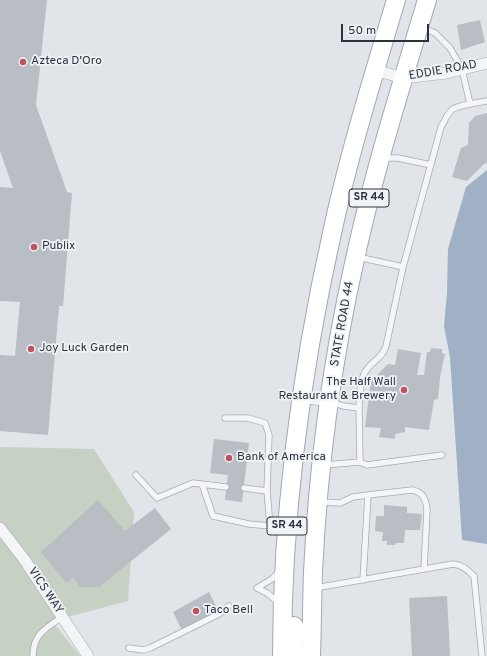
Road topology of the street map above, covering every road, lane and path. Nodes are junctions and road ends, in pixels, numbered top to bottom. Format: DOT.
graph roads {
  1 [pos="396,0"];
  2 [pos="427,0"];
  3 [pos="419,27"];
  4 [pos="487,63"];
  5 [pos="462,69"];
  6 [pos="375,70"];
  7 [pos="403,78"];
  8 [pos="487,101"];
  9 [pos="470,104"];
  10 [pos="380,159"];
  11 [pos="431,165"];
  12 [pos="355,257"];
  13 [pos="403,267"];
  14 [pos="301,397"];
  15 [pos="329,401"];
  16 [pos="359,408"];
  17 [pos="225,418"];
  18 [pos="442,455"];
  19 [pos="360,462"];
  20 [pos="322,465"];
  21 [pos="136,475"];
  22 [pos="202,484"];
  23 [pos="226,486"];
  24 [pos="244,488"];
  25 [pos="267,491"];
  26 [pos="290,492"];
  27 [pos="368,495"];
  28 [pos="318,502"];
  29 [pos="0,528"];
  30 [pos="285,562"];
  31 [pos="424,569"];
  32 [pos="363,580"];
  33 [pos="313,589"];
  34 [pos="229,606"];
  35 [pos="283,608"];
  36 [pos="62,617"];
  37 [pos="129,648"];
  38 [pos="33,656"];
  39 [pos="88,656"];
  40 [pos="282,656"];
  41 [pos="301,656"];
  42 [pos="311,656"];
  43 [pos="482,656"];
  1 -- 6 [label="main road, SR 44"];
  2 -- 3 [label="main road, STATE ROAD 44 / SR 44"];
  3 -- 5 [label="lane"];
  3 -- 7 [label="main road, STATE ROAD 44 / SR 44"];
  4 -- 5 [label="street, EDDIE ROAD"];
  5 -- 7 [label="street, EDDIE ROAD"];
  5 -- 9 [label="lane"];
  6 -- 7 [label="street, EDDIE ROAD"];
  6 -- 14 [label="main road, SR 44"];
  7 -- 10 [label="main road, STATE ROAD 44 / SR 44"];
  8 -- 9 [label="lane"];
  9 -- 11 [label="lane"];
  10 -- 11 [label="lane"];
  10 -- 12 [label="main road, STATE ROAD 44 / SR 44"];
  11 -- 13 [label="lane"];
  12 -- 13 [label="lane"];
  12 -- 15 [label="main road, STATE ROAD 44 / SR 44"];
  13 -- 16 [label="lane"];
  14 -- 15 [label="street"];
  14 -- 26 [label="main road, SR 44"];
  15 -- 16 [label="lane"];
  15 -- 20 [label="main road, STATE ROAD 44 / SR 44"];
  16 -- 19 [label="lane"];
  17 -- 25 [label="lane"];
  18 -- 19 [label="lane"];
  19 -- 20 [label="lane"];
  20 -- 28 [label="main road, STATE ROAD 44 / SR 44"];
  21 -- 22 [label="lane"];
  22 -- 23 [label="lane"];
  22 -- 25 [label="lane"];
  24 -- 25 [label="lane"];
  26 -- 30 [label="main road, SR 44"];
  26 -- 41 [label="main road"];
  27 -- 28 [label="lane"];
  27 -- 31 [label="lane"];
  27 -- 32 [label="lane"];
  28 -- 33 [label="main road, STATE ROAD 44 / SR 44"];
  29 -- 36 [label="street, VICS WAY"];
  30 -- 35 [label="main road, SR 44"];
  30 -- 35 [label="lane"];
  31 -- 32 [label="lane"];
  31 -- 43 [label="lane"];
  32 -- 33 [label="lane"];
  33 -- 42 [label="main road, STATE ROAD 44 / SR 44"];
  34 -- 37 [label="lane"];
  35 -- 40 [label="main road, SR 44"];
  36 -- 38 [label="lane"];
  36 -- 39 [label="street, VICS WAY"];
}
